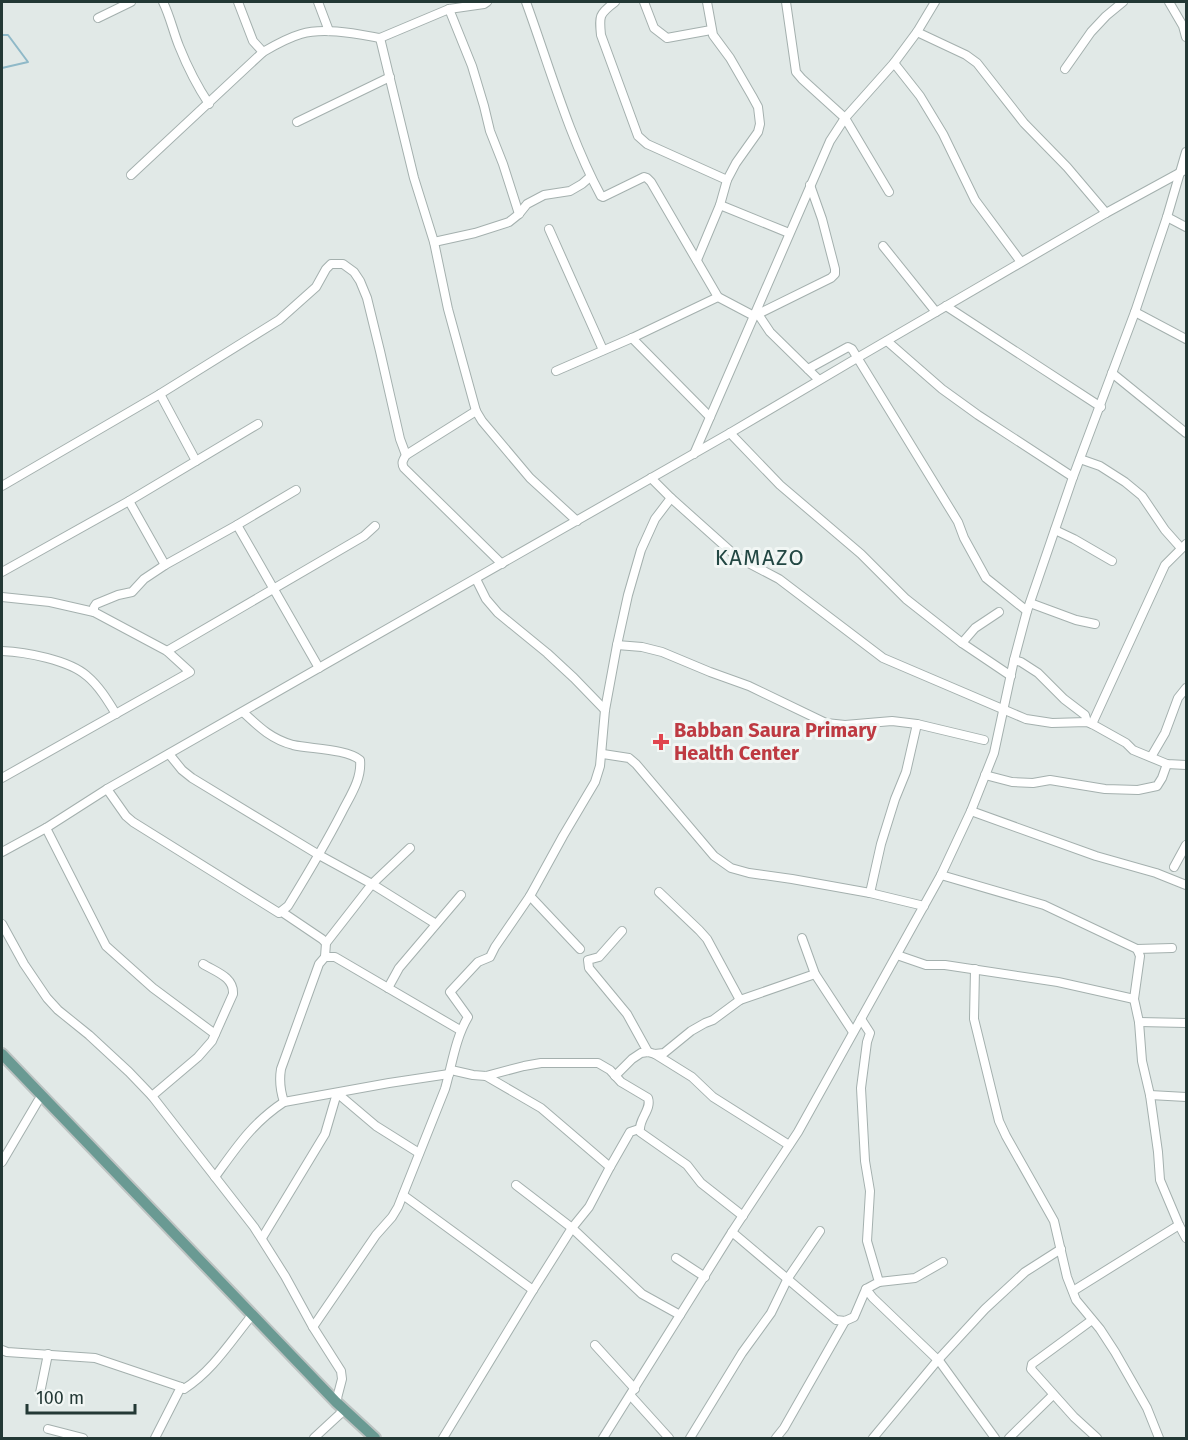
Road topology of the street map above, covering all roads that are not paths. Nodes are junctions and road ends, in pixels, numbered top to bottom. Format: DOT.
graph roads {
  1 [pos="131,2"];
  2 [pos="163,2"];
  3 [pos="238,2"];
  4 [pos="318,2"];
  5 [pos="484,2"];
  6 [pos="526,2"];
  7 [pos="615,2"];
  8 [pos="644,2"];
  9 [pos="707,2"];
  10 [pos="786,2"];
  11 [pos="936,2"];
  12 [pos="1123,2"];
  13 [pos="1169,2"];
  14 [pos="449,9"];
  15 [pos="98,18"];
  16 [pos="711,30"];
  17 [pos="329,31"];
  18 [pos="917,32"];
  19 [pos="1186,37"];
  20 [pos="380,38"];
  21 [pos="263,52"];
  22 [pos="894,63"];
  23 [pos="1065,69"];
  24 [pos="390,77"];
  25 [pos="209,104"];
  26 [pos="845,118"];
  27 [pos="297,123"];
  28 [pos="1186,152"];
  29 [pos="1184,170"];
  30 [pos="131,175"];
  31 [pos="590,177"];
  32 [pos="727,180"];
  33 [pos="810,185"];
  34 [pos="889,192"];
  35 [pos="720,205"];
  36 [pos="1106,213"];
  37 [pos="519,214"];
  38 [pos="1167,217"];
  39 [pos="1186,227"];
  40 [pos="549,229"];
  41 [pos="789,233"];
  42 [pos="434,242"];
  43 [pos="882,246"];
  44 [pos="697,260"];
  45 [pos="1021,262"];
  46 [pos="718,297"];
  47 [pos="945,306"];
  48 [pos="936,312"];
  49 [pos="1135,312"];
  50 [pos="756,315"];
  51 [pos="632,338"];
  52 [pos="1186,339"];
  53 [pos="887,341"];
  54 [pos="603,350"];
  55 [pos="857,358"];
  56 [pos="807,369"];
  57 [pos="556,370"];
  58 [pos="1112,373"];
  59 [pos="819,380"];
  60 [pos="160,394"];
  61 [pos="1101,406"];
  62 [pos="476,411"];
  63 [pos="710,417"];
  64 [pos="258,424"];
  65 [pos="730,433"];
  66 [pos="1186,433"];
  67 [pos="694,454"];
  68 [pos="406,455"];
  69 [pos="1080,459"];
  70 [pos="196,461"];
  71 [pos="1073,477"];
  72 [pos="651,478"];
  73 [pos="2,486"];
  74 [pos="296,490"];
  75 [pos="671,498"];
  76 [pos="129,501"];
  77 [pos="576,521"];
  78 [pos="237,525"];
  79 [pos="375,526"];
  80 [pos="1055,530"];
  81 [pos="1184,546"];
  82 [pos="1112,561"];
  83 [pos="502,564"];
  84 [pos="165,566"];
  85 [pos="2,572"];
  86 [pos="476,579"];
  87 [pos="274,589"];
  88 [pos="2,597"];
  89 [pos="1028,607"];
  90 [pos="94,612"];
  91 [pos="999,612"];
  92 [pos="1095,624"];
  93 [pos="962,643"];
  94 [pos="617,645"];
  95 [pos="2,651"];
  96 [pos="167,651"];
  97 [pos="1014,660"];
  98 [pos="319,668"];
  99 [pos="1011,676"];
  100 [pos="1186,688"];
  101 [pos="1002,709"];
  102 [pos="605,710"];
  103 [pos="243,712"];
  104 [pos="116,714"];
  105 [pos="1090,723"];
  106 [pos="917,724"];
  107 [pos="984,740"];
  108 [pos="169,754"];
  109 [pos="603,754"];
  110 [pos="1151,757"];
  111 [pos="1167,764"];
  112 [pos="1186,766"];
  113 [pos="985,775"];
  114 [pos="2,778"];
  115 [pos="107,789"];
  116 [pos="971,811"];
  117 [pos="46,828"];
  118 [pos="1186,845"];
  119 [pos="410,848"];
  120 [pos="2,852"];
  121 [pos="319,855"];
  122 [pos="1174,867"];
  123 [pos="941,875"];
  124 [pos="372,884"];
  125 [pos="1186,885"];
  126 [pos="659,892"];
  127 [pos="870,893"];
  128 [pos="460,895"];
  129 [pos="530,896"];
  130 [pos="924,906"];
  131 [pos="282,912"];
  132 [pos="2,924"];
  133 [pos="436,924"];
  134 [pos="622,931"];
  135 [pos="802,938"];
  136 [pos="326,943"];
  137 [pos="1172,948"];
  138 [pos="580,949"];
  139 [pos="1137,949"];
  140 [pos="897,955"];
  141 [pos="325,957"];
  142 [pos="203,964"];
  143 [pos="975,969"];
  144 [pos="814,974"];
  145 [pos="388,988"];
  146 [pos="1134,999"];
  147 [pos="741,1000"];
  148 [pos="861,1019"];
  149 [pos="1139,1022"];
  150 [pos="1186,1023"];
  151 [pos="460,1030"];
  152 [pos="853,1032"];
  153 [pos="215,1034"];
  154 [pos="652,1053"];
  155 [pos="2,1054"];
  156 [pos="2,1064"];
  157 [pos="450,1072"];
  158 [pos="486,1076"];
  159 [pos="615,1076"];
  160 [pos="337,1093"];
  161 [pos="1150,1095"];
  162 [pos="152,1096"];
  163 [pos="1186,1097"];
  164 [pos="38,1101"];
  165 [pos="284,1102"];
  166 [pos="639,1129"];
  167 [pos="789,1145"];
  168 [pos="419,1153"];
  169 [pos="2,1162"];
  170 [pos="610,1167"];
  171 [pos="215,1178"];
  172 [pos="516,1185"];
  173 [pos="403,1195"];
  174 [pos="743,1216"];
  175 [pos="1179,1225"];
  176 [pos="572,1228"];
  177 [pos="820,1231"];
  178 [pos="732,1232"];
  179 [pos="262,1238"];
  180 [pos="1186,1238"];
  181 [pos="1061,1249"];
  182 [pos="676,1258"];
  183 [pos="943,1262"];
  184 [pos="705,1277"];
  185 [pos="788,1279"];
  186 [pos="879,1282"];
  187 [pos="866,1289"];
  188 [pos="533,1290"];
  189 [pos="1073,1291"];
  190 [pos="233,1299"];
  191 [pos="680,1315"];
  192 [pos="249,1319"];
  193 [pos="1092,1320"];
  194 [pos="845,1321"];
  195 [pos="314,1327"];
  196 [pos="595,1345"];
  197 [pos="2,1350"];
  198 [pos="48,1354"];
  199 [pos="937,1361"];
  200 [pos="181,1387"];
  201 [pos="633,1392"];
  202 [pos="40,1393"];
  203 [pos="1053,1395"];
  204 [pos="336,1402"];
  205 [pos="341,1413"];
  206 [pos="48,1429"];
  207 [pos="83,1438"];
  208 [pos="155,1438"];
  209 [pos="314,1438"];
  210 [pos="366,1438"];
  211 [pos="375,1438"];
  212 [pos="443,1438"];
  213 [pos="603,1438"];
  214 [pos="669,1438"];
  215 [pos="690,1438"];
  216 [pos="776,1438"];
  217 [pos="873,1438"];
  218 [pos="995,1438"];
  219 [pos="1009,1438"];
  220 [pos="1097,1438"];
  221 [pos="1159,1438"];
  1 -- 15 [label="street"];
  2 -- 25 [label="street"];
  3 -- 21 [label="street"];
  4 -- 17 [label="street"];
  5 -- 14 [label="street"];
  6 -- 31 [label="street"];
  7 -- 32 [label="street"];
  8 -- 16 [label="street"];
  9 -- 16 [label="street"];
  10 -- 26 [label="street"];
  11 -- 18 [label="street"];
  12 -- 23 [label="street"];
  13 -- 19 [label="street"];
  14 -- 20 [label="street"];
  14 -- 37 [label="street"];
  16 -- 32 [label="street"];
  17 -- 20 [label="street"];
  17 -- 21 [label="street"];
  18 -- 22 [label="street"];
  18 -- 36 [label="street"];
  20 -- 24 [label="street"];
  21 -- 25 [label="street"];
  22 -- 26 [label="street"];
  22 -- 45 [label="street"];
  24 -- 27 [label="street"];
  24 -- 42 [label="street"];
  25 -- 30 [label="street"];
  26 -- 33 [label="street"];
  26 -- 34 [label="street"];
  28 -- 29 [label="street"];
  29 -- 36 [label="street"];
  29 -- 38 [label="street"];
  31 -- 37 [label="street"];
  31 -- 44 [label="street"];
  32 -- 35 [label="street"];
  33 -- 41 [label="street"];
  33 -- 50 [label="street"];
  35 -- 41 [label="street"];
  35 -- 44 [label="street"];
  36 -- 45 [label="street"];
  37 -- 42 [label="street"];
  38 -- 39 [label="street"];
  38 -- 49 [label="street"];
  40 -- 54 [label="street"];
  41 -- 50 [label="street"];
  42 -- 62 [label="street"];
  43 -- 48 [label="street"];
  44 -- 46 [label="street"];
  45 -- 47 [label="street"];
  46 -- 50 [label="street"];
  46 -- 51 [label="street"];
  47 -- 48 [label="street"];
  47 -- 61 [label="street"];
  48 -- 53 [label="street"];
  49 -- 52 [label="street"];
  49 -- 58 [label="street"];
  50 -- 56 [label="street"];
  50 -- 63 [label="street"];
  51 -- 54 [label="street"];
  51 -- 63 [label="street"];
  53 -- 55 [label="street"];
  53 -- 71 [label="street"];
  54 -- 57 [label="street"];
  55 -- 56 [label="street"];
  55 -- 59 [label="street"];
  55 -- 89 [label="street"];
  56 -- 59 [label="street"];
  58 -- 61 [label="street"];
  58 -- 66 [label="street"];
  59 -- 65 [label="street"];
  60 -- 68 [label="street"];
  60 -- 70 [label="street"];
  60 -- 73 [label="street"];
  61 -- 69 [label="street"];
  62 -- 68 [label="street"];
  62 -- 77 [label="street"];
  63 -- 67 [label="street"];
  64 -- 70 [label="street"];
  65 -- 67 [label="street"];
  65 -- 93 [label="street"];
  67 -- 72 [label="street"];
  68 -- 83 [label="street"];
  69 -- 71 [label="street"];
  69 -- 81 [label="street"];
  70 -- 76 [label="street"];
  71 -- 80 [label="street"];
  72 -- 75 [label="street"];
  72 -- 77 [label="street"];
  74 -- 78 [label="street"];
  75 -- 94 [label="street"];
  75 -- 101 [label="street"];
  76 -- 84 [label="street"];
  76 -- 85 [label="street"];
  77 -- 83 [label="street"];
  78 -- 84 [label="street"];
  78 -- 87 [label="street"];
  79 -- 87 [label="street"];
  80 -- 82 [label="street"];
  80 -- 89 [label="street"];
  81 -- 105 [label="street"];
  83 -- 86 [label="street"];
  84 -- 90 [label="street"];
  86 -- 98 [label="street"];
  86 -- 102 [label="street"];
  87 -- 96 [label="street"];
  87 -- 98 [label="street"];
  88 -- 90 [label="street"];
  89 -- 92 [label="street"];
  89 -- 97 [label="street"];
  90 -- 96 [label="street"];
  91 -- 93 [label="street"];
  93 -- 99 [label="street"];
  94 -- 102 [label="street"];
  94 -- 106 [label="street"];
  95 -- 104 [label="street"];
  96 -- 104 [label="street"];
  97 -- 99 [label="street"];
  97 -- 105 [label="street"];
  98 -- 103 [label="street"];
  99 -- 101 [label="street"];
  100 -- 110 [label="street"];
  101 -- 105 [label="street"];
  101 -- 113 [label="street"];
  102 -- 109 [label="street"];
  103 -- 108 [label="street"];
  103 -- 121 [label="street"];
  104 -- 114 [label="street"];
  105 -- 110 [label="street"];
  106 -- 107 [label="street"];
  106 -- 127 [label="street"];
  108 -- 115 [label="street"];
  108 -- 121 [label="street"];
  109 -- 127 [label="street"];
  109 -- 129 [label="street"];
  110 -- 111 [label="street"];
  111 -- 112 [label="street"];
  111 -- 113 [label="street"];
  113 -- 116 [label="street"];
  115 -- 117 [label="street"];
  115 -- 131 [label="street"];
  116 -- 123 [label="street"];
  116 -- 125 [label="street"];
  117 -- 120 [label="street"];
  117 -- 153 [label="street"];
  118 -- 122 [label="street"];
  119 -- 124 [label="street"];
  121 -- 124 [label="street"];
  121 -- 131 [label="street"];
  123 -- 130 [label="street"];
  123 -- 139 [label="street"];
  124 -- 133 [label="street"];
  124 -- 136 [label="street"];
  126 -- 147 [label="street"];
  127 -- 130 [label="street"];
  128 -- 133 [label="street"];
  129 -- 138 [label="street"];
  129 -- 151 [label="street"];
  130 -- 140 [label="street"];
  131 -- 136 [label="street"];
  132 -- 162 [label="street"];
  133 -- 145 [label="street"];
  134 -- 154 [label="street"];
  135 -- 144 [label="street"];
  136 -- 141 [label="street"];
  137 -- 139 [label="street"];
  139 -- 146 [label="street"];
  140 -- 143 [label="street"];
  140 -- 148 [label="street"];
  141 -- 145 [label="street"];
  141 -- 165 [label="street"];
  142 -- 153 [label="street"];
  143 -- 146 [label="street"];
  143 -- 181 [label="street"];
  144 -- 147 [label="street"];
  144 -- 152 [label="street"];
  145 -- 151 [label="street"];
  146 -- 149 [label="street"];
  147 -- 154 [label="street"];
  148 -- 152 [label="street"];
  148 -- 186 [label="street"];
  149 -- 150 [label="street"];
  149 -- 161 [label="street"];
  151 -- 157 [label="street"];
  152 -- 167 [label="street"];
  153 -- 162 [label="street"];
  154 -- 159 [label="street"];
  154 -- 167 [label="street"];
  155 -- 190 [label="main road"];
  156 -- 164 [label="main road"];
  157 -- 158 [label="street"];
  157 -- 160 [label="street"];
  157 -- 168 [label="street"];
  158 -- 159 [label="street"];
  158 -- 170 [label="street"];
  159 -- 166 [label="street"];
  160 -- 165 [label="street"];
  160 -- 168 [label="street"];
  160 -- 179 [label="street"];
  161 -- 163 [label="street"];
  161 -- 175 [label="street"];
  162 -- 171 [label="street"];
  164 -- 169 [label="street"];
  164 -- 190 [label="main road"];
  165 -- 171 [label="street"];
  166 -- 170 [label="street"];
  166 -- 174 [label="street"];
  167 -- 174 [label="street"];
  168 -- 173 [label="street"];
  170 -- 176 [label="street"];
  171 -- 179 [label="street"];
  172 -- 176 [label="street"];
  173 -- 188 [label="street"];
  173 -- 195 [label="street"];
  174 -- 178 [label="street"];
  175 -- 180 [label="street"];
  175 -- 189 [label="street"];
  176 -- 188 [label="street"];
  176 -- 191 [label="street"];
  177 -- 185 [label="street"];
  178 -- 184 [label="street"];
  178 -- 185 [label="street"];
  179 -- 195 [label="street"];
  181 -- 189 [label="street"];
  181 -- 199 [label="street"];
  182 -- 184 [label="street"];
  183 -- 186 [label="street"];
  184 -- 191 [label="street"];
  185 -- 194 [label="street"];
  185 -- 215 [label="street"];
  186 -- 187 [label="street"];
  187 -- 194 [label="street"];
  187 -- 199 [label="street"];
  188 -- 212 [label="street"];
  189 -- 193 [label="street"];
  190 -- 192 [label="main road"];
  190 -- 204 [label="main road"];
  191 -- 201 [label="street"];
  192 -- 200 [label="street"];
  192 -- 205 [label="main road"];
  193 -- 203 [label="street"];
  193 -- 221 [label="street"];
  194 -- 216 [label="street"];
  195 -- 204 [label="street"];
  196 -- 201 [label="street"];
  197 -- 198 [label="street"];
  198 -- 200 [label="street"];
  198 -- 202 [label="street"];
  199 -- 217 [label="street"];
  199 -- 218 [label="street"];
  200 -- 208 [label="street"];
  201 -- 213 [label="street"];
  201 -- 214 [label="street"];
  203 -- 219 [label="street"];
  203 -- 220 [label="street"];
  204 -- 211 [label="main road"];
  205 -- 209 [label="street"];
  205 -- 210 [label="main road"];
  206 -- 207 [label="street"];
}
